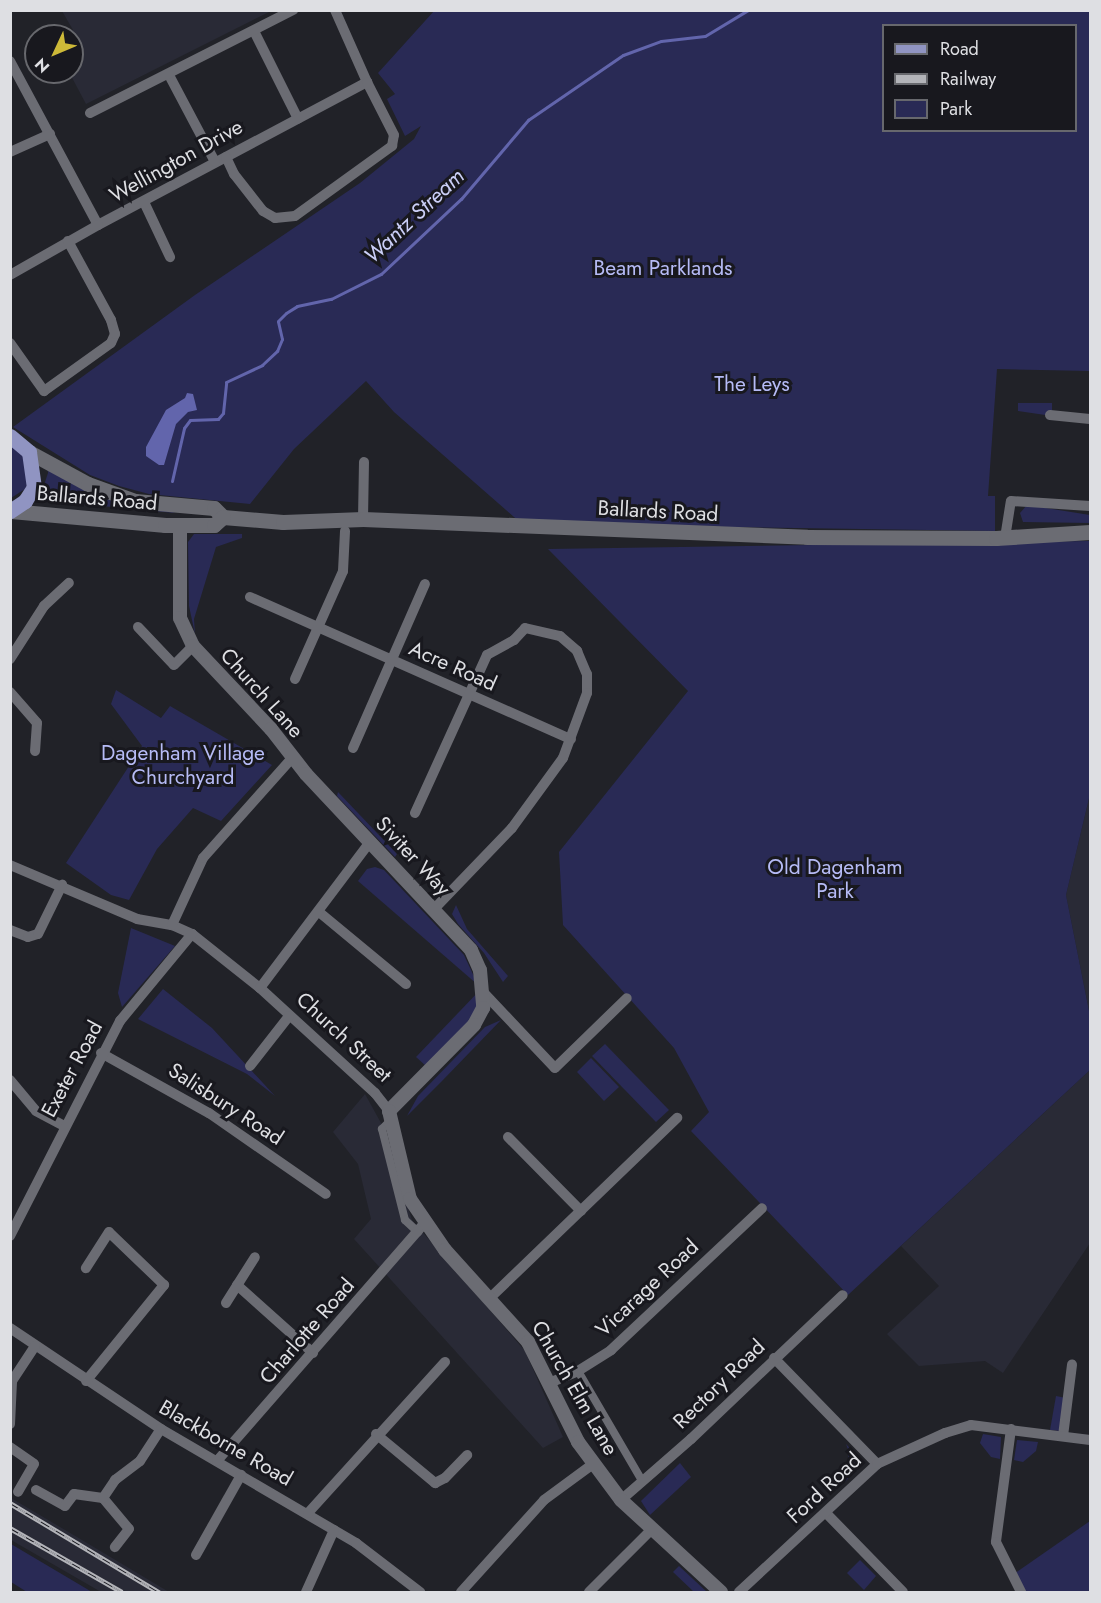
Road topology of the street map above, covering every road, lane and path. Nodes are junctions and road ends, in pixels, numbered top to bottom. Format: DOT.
graph roads {
  1 [pos="293,10"];
  2 [pos="335,10"];
  3 [pos="254,31"];
  4 [pos="10,61"];
  5 [pos="169,75"];
  6 [pos="367,82"];
  7 [pos="90,113"];
  8 [pos="298,119"];
  9 [pos="50,134"];
  10 [pos="10,152"];
  11 [pos="226,157"];
  12 [pos="215,162"];
  13 [pos="144,202"];
  14 [pos="98,225"];
  15 [pos="68,241"];
  16 [pos="170,257"];
  17 [pos="10,275"];
  18 [pos="10,343"];
  19 [pos="1050,415"];
  20 [pos="1090,419"];
  21 [pos="10,436"];
  22 [pos="29,452"];
  23 [pos="364,462"];
  24 [pos="159,504"];
  25 [pos="1090,506"];
  26 [pos="10,511"];
  27 [pos="223,517"];
  28 [pos="363,519"];
  29 [pos="180,525"];
  30 [pos="345,531"];
  31 [pos="1090,532"];
  32 [pos="1005,538"];
  33 [pos="69,583"];
  34 [pos="424,584"];
  35 [pos="250,597"];
  36 [pos="138,627"];
  37 [pos="319,627"];
  38 [pos="193,646"];
  39 [pos="10,659"];
  40 [pos="393,661"];
  41 [pos="295,679"];
  42 [pos="10,692"];
  43 [pos="467,695"];
  44 [pos="571,739"];
  45 [pos="353,747"];
  46 [pos="35,751"];
  47 [pos="292,758"];
  48 [pos="415,813"];
  49 [pos="370,842"];
  50 [pos="10,865"];
  51 [pos="62,885"];
  52 [pos="434,909"];
  53 [pos="319,912"];
  54 [pos="171,925"];
  55 [pos="10,930"];
  56 [pos="192,934"];
  57 [pos="406,984"];
  58 [pos="260,988"];
  59 [pos="484,993"];
  60 [pos="627,998"];
  61 [pos="289,1016"];
  62 [pos="101,1053"];
  63 [pos="250,1066"];
  64 [pos="10,1080"];
  65 [pos="13,1094"];
  66 [pos="389,1116"];
  67 [pos="677,1118"];
  68 [pos="64,1126"];
  69 [pos="508,1137"];
  70 [pos="326,1194"];
  71 [pos="762,1208"];
  72 [pos="581,1211"];
  73 [pos="421,1228"];
  74 [pos="10,1236"];
  75 [pos="255,1257"];
  76 [pos="86,1268"];
  77 [pos="237,1285"];
  78 [pos="843,1294"];
  79 [pos="490,1298"];
  80 [pos="226,1303"];
  81 [pos="10,1328"];
  82 [pos="35,1346"];
  83 [pos="313,1353"];
  84 [pos="774,1358"];
  85 [pos="445,1362"];
  86 [pos="1072,1365"];
  87 [pos="578,1371"];
  88 [pos="86,1381"];
  89 [pos="549,1383"];
  90 [pos="10,1424"];
  91 [pos="161,1429"];
  92 [pos="1011,1430"];
  93 [pos="376,1434"];
  94 [pos="1063,1436"];
  95 [pos="1090,1440"];
  96 [pos="10,1447"];
  97 [pos="467,1455"];
  98 [pos="217,1461"];
  99 [pos="593,1464"];
  100 [pos="877,1464"];
  101 [pos="241,1475"];
  102 [pos="641,1479"];
  103 [pos="36,1490"];
  104 [pos="18,1492"];
  105 [pos="104,1498"];
  106 [pos="621,1500"];
  107 [pos="308,1513"];
  108 [pos="826,1513"];
  109 [pos="334,1530"];
  110 [pos="650,1531"];
  111 [pos="115,1547"];
  112 [pos="196,1556"];
  113 [pos="418,1592"];
  114 [pos="306,1593"];
  115 [pos="461,1593"];
  116 [pos="589,1593"];
  117 [pos="721,1593"];
  118 [pos="739,1593"];
  119 [pos="903,1593"];
  120 [pos="1021,1593"];
  1 -- 3 [label="street"];
  2 -- 6 [label="street"];
  3 -- 5 [label="street"];
  3 -- 8 [label="street"];
  4 -- 9 [label="street, Wellington Drive"];
  5 -- 7 [label="street"];
  5 -- 12 [label="street"];
  6 -- 8 [label="street, Wellington Drive"];
  6 -- 11 [label="street"];
  8 -- 11 [label="street, Wellington Drive"];
  9 -- 10 [label="street"];
  9 -- 14 [label="street, Wellington Drive"];
  11 -- 12 [label="street, Wellington Drive"];
  12 -- 13 [label="street, Wellington Drive"];
  13 -- 14 [label="street, Wellington Drive"];
  13 -- 16 [label="street"];
  14 -- 15 [label="street"];
  15 -- 17 [label="street"];
  15 -- 18 [label="street"];
  19 -- 20 [label="street"];
  21 -- 22 [label="main road"];
  22 -- 24 [label="main road, Ballards Road"];
  22 -- 26 [label="main road"];
  23 -- 28 [label="street"];
  24 -- 27 [label="main road, Ballards Road"];
  24 -- 29 [label="main road, Ballards Road"];
  25 -- 32 [label="street"];
  26 -- 29 [label="main road, Ballards Road"];
  27 -- 28 [label="main road, Ballards Road"];
  27 -- 29 [label="main road, Ballards Road"];
  28 -- 32 [label="main road, Ballards Road"];
  29 -- 38 [label="street, Church Lane"];
  30 -- 37 [label="street"];
  31 -- 32 [label="main road, Ballards Road"];
  33 -- 39 [label="street"];
  34 -- 40 [label="street"];
  35 -- 37 [label="street, Acre Road"];
  36 -- 38 [label="street"];
  37 -- 40 [label="street, Acre Road"];
  37 -- 41 [label="street"];
  38 -- 47 [label="street, Church Lane"];
  40 -- 43 [label="street, Acre Road"];
  40 -- 45 [label="street"];
  42 -- 46 [label="street"];
  43 -- 44 [label="street, Acre Road"];
  43 -- 44 [label="street"];
  43 -- 48 [label="street"];
  44 -- 52 [label="street"];
  47 -- 49 [label="street, Siviter Way"];
  47 -- 54 [label="street, Church Lane"];
  49 -- 52 [label="street, Siviter Way"];
  49 -- 53 [label="street"];
  50 -- 51 [label="street, Church Street"];
  51 -- 54 [label="street, Church Street"];
  51 -- 55 [label="street"];
  52 -- 59 [label="street, Siviter Way"];
  53 -- 57 [label="street"];
  53 -- 58 [label="street"];
  54 -- 56 [label="street, Church Street"];
  56 -- 58 [label="street, Church Street"];
  56 -- 62 [label="street, Exeter Road"];
  58 -- 61 [label="street, Church Street"];
  59 -- 60 [label="street, Siviter Way"];
  59 -- 66 [label="street"];
  61 -- 63 [label="street"];
  61 -- 66 [label="street, Church Street"];
  62 -- 68 [label="street, Exeter Road"];
  62 -- 70 [label="street, Salisbury Road"];
  64 -- 65 [label="street"];
  65 -- 68 [label="street"];
  66 -- 73 [label="street, Church Street"];
  67 -- 72 [label="street"];
  68 -- 74 [label="street, Exeter Road"];
  69 -- 72 [label="street"];
  71 -- 87 [label="street, Vicarage Road"];
  72 -- 79 [label="street"];
  73 -- 79 [label="street, Church Elm Lane"];
  73 -- 83 [label="street, Charlotte Road"];
  75 -- 77 [label="street"];
  76 -- 88 [label="street"];
  77 -- 80 [label="street"];
  77 -- 83 [label="street"];
  78 -- 84 [label="street, Rectory Road"];
  79 -- 89 [label="street, Church Elm Lane"];
  81 -- 82 [label="street, Blackborne Road"];
  82 -- 88 [label="street, Blackborne Road"];
  82 -- 90 [label="street"];
  83 -- 98 [label="street, Charlotte Road"];
  84 -- 100 [label="street"];
  84 -- 102 [label="street, Rectory Road"];
  85 -- 93 [label="street"];
  86 -- 94 [label="street"];
  87 -- 89 [label="street, Vicarage Road"];
  87 -- 102 [label="street"];
  88 -- 91 [label="street, Blackborne Road"];
  89 -- 99 [label="street, Church Elm Lane"];
  91 -- 98 [label="street, Blackborne Road"];
  91 -- 105 [label="street"];
  92 -- 94 [label="street, Ford Road"];
  92 -- 100 [label="street, Ford Road"];
  92 -- 120 [label="street"];
  93 -- 97 [label="street"];
  93 -- 107 [label="street"];
  94 -- 95 [label="street, Ford Road"];
  96 -- 104 [label="street"];
  98 -- 101 [label="street, Blackborne Road"];
  99 -- 106 [label="street, Church Elm Lane"];
  99 -- 115 [label="street"];
  100 -- 108 [label="street, Ford Road"];
  101 -- 107 [label="street, Blackborne Road"];
  101 -- 112 [label="street"];
  102 -- 106 [label="street, Rectory Road"];
  103 -- 105 [label="street"];
  105 -- 111 [label="street"];
  106 -- 110 [label="street, Church Elm Lane"];
  107 -- 109 [label="street, Blackborne Road"];
  108 -- 118 [label="street, Ford Road"];
  108 -- 119 [label="street"];
  109 -- 113 [label="street, Blackborne Road"];
  109 -- 114 [label="street"];
  110 -- 116 [label="street"];
  110 -- 117 [label="street, Church Elm Lane"];
}
